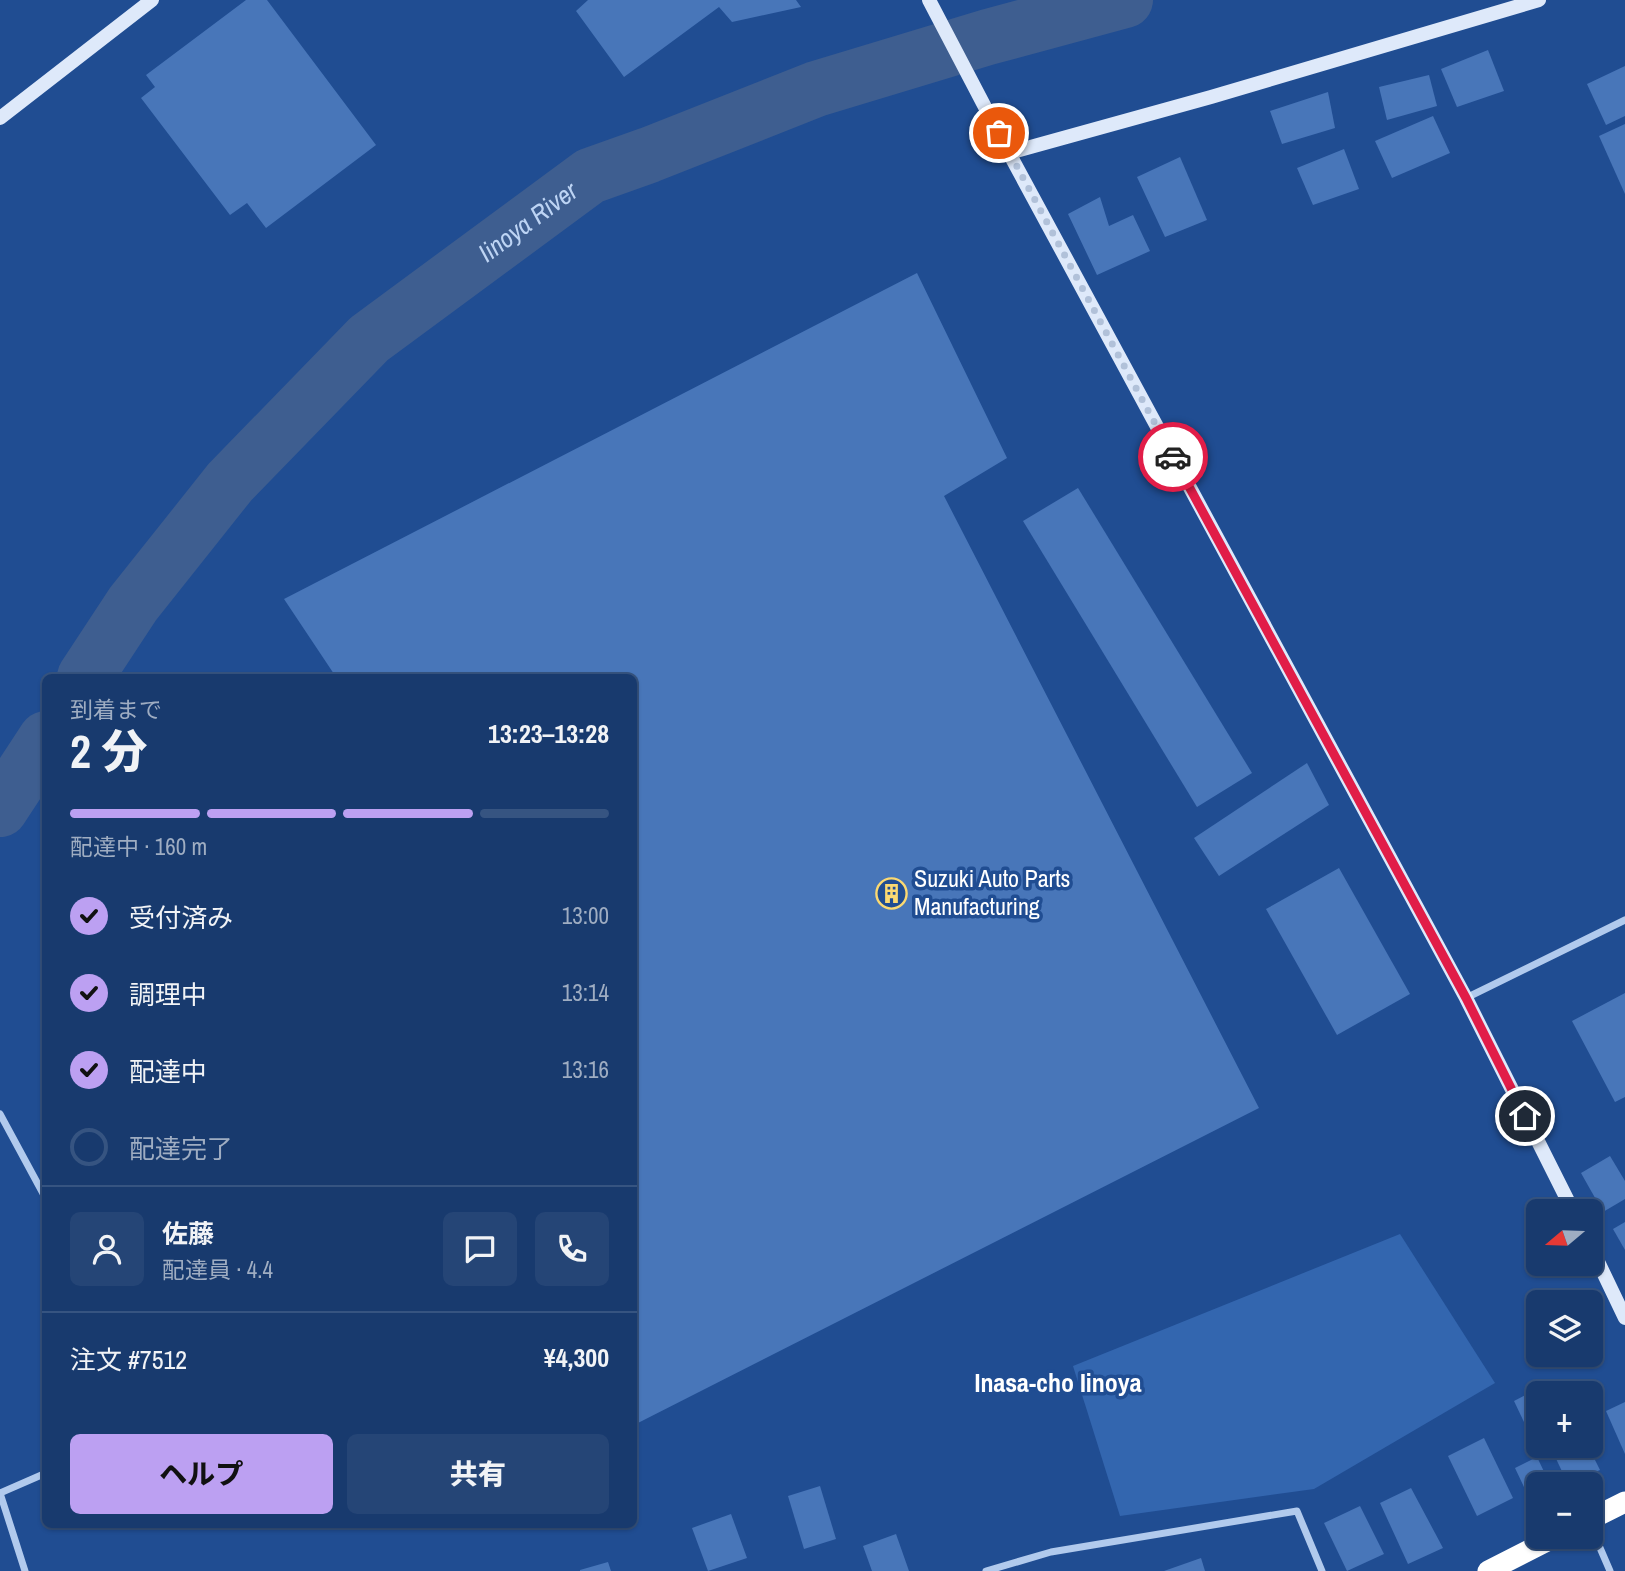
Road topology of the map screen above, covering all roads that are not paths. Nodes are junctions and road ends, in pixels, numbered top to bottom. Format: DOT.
graph roads {
  1 [pos="152,0"];
  2 [pos="929,0"];
  3 [pos="1539,0"];
  4 [pos="0,118"];
  5 [pos="1009,153"];
  6 [pos="1625,920"];
  7 [pos="1466,998"];
  8 [pos="0,1114"];
  9 [pos="42,1192"];
  10 [pos="1567,1199"];
  11 [pos="1603,1272"];
  12 [pos="1625,1318"];
  13 [pos="42,1475"];
  14 [pos="0,1493"];
  15 [pos="1625,1502"];
  16 [pos="1603,1514"];
  17 [pos="1531,1549"];
  18 [pos="1600,1549"];
  19 [pos="25,1571"];
  20 [pos="986,1571"];
  21 [pos="1322,1571"];
  22 [pos="1488,1571"];
  23 [pos="1610,1571"];
  1 -- 4 [label="street"];
  2 -- 5 [label="street"];
  3 -- 5 [label="street"];
  5 -- 7 [label="street"];
  6 -- 7 [label="street"];
  7 -- 10 [label="street"];
  8 -- 9 [label="street"];
  11 -- 12 [label="street"];
  13 -- 14 [label="street"];
  14 -- 19 [label="street"];
  15 -- 16 [label="highway"];
  17 -- 22 [label="highway"];
  18 -- 23 [label="street"];
  20 -- 21 [label="street"];
}
